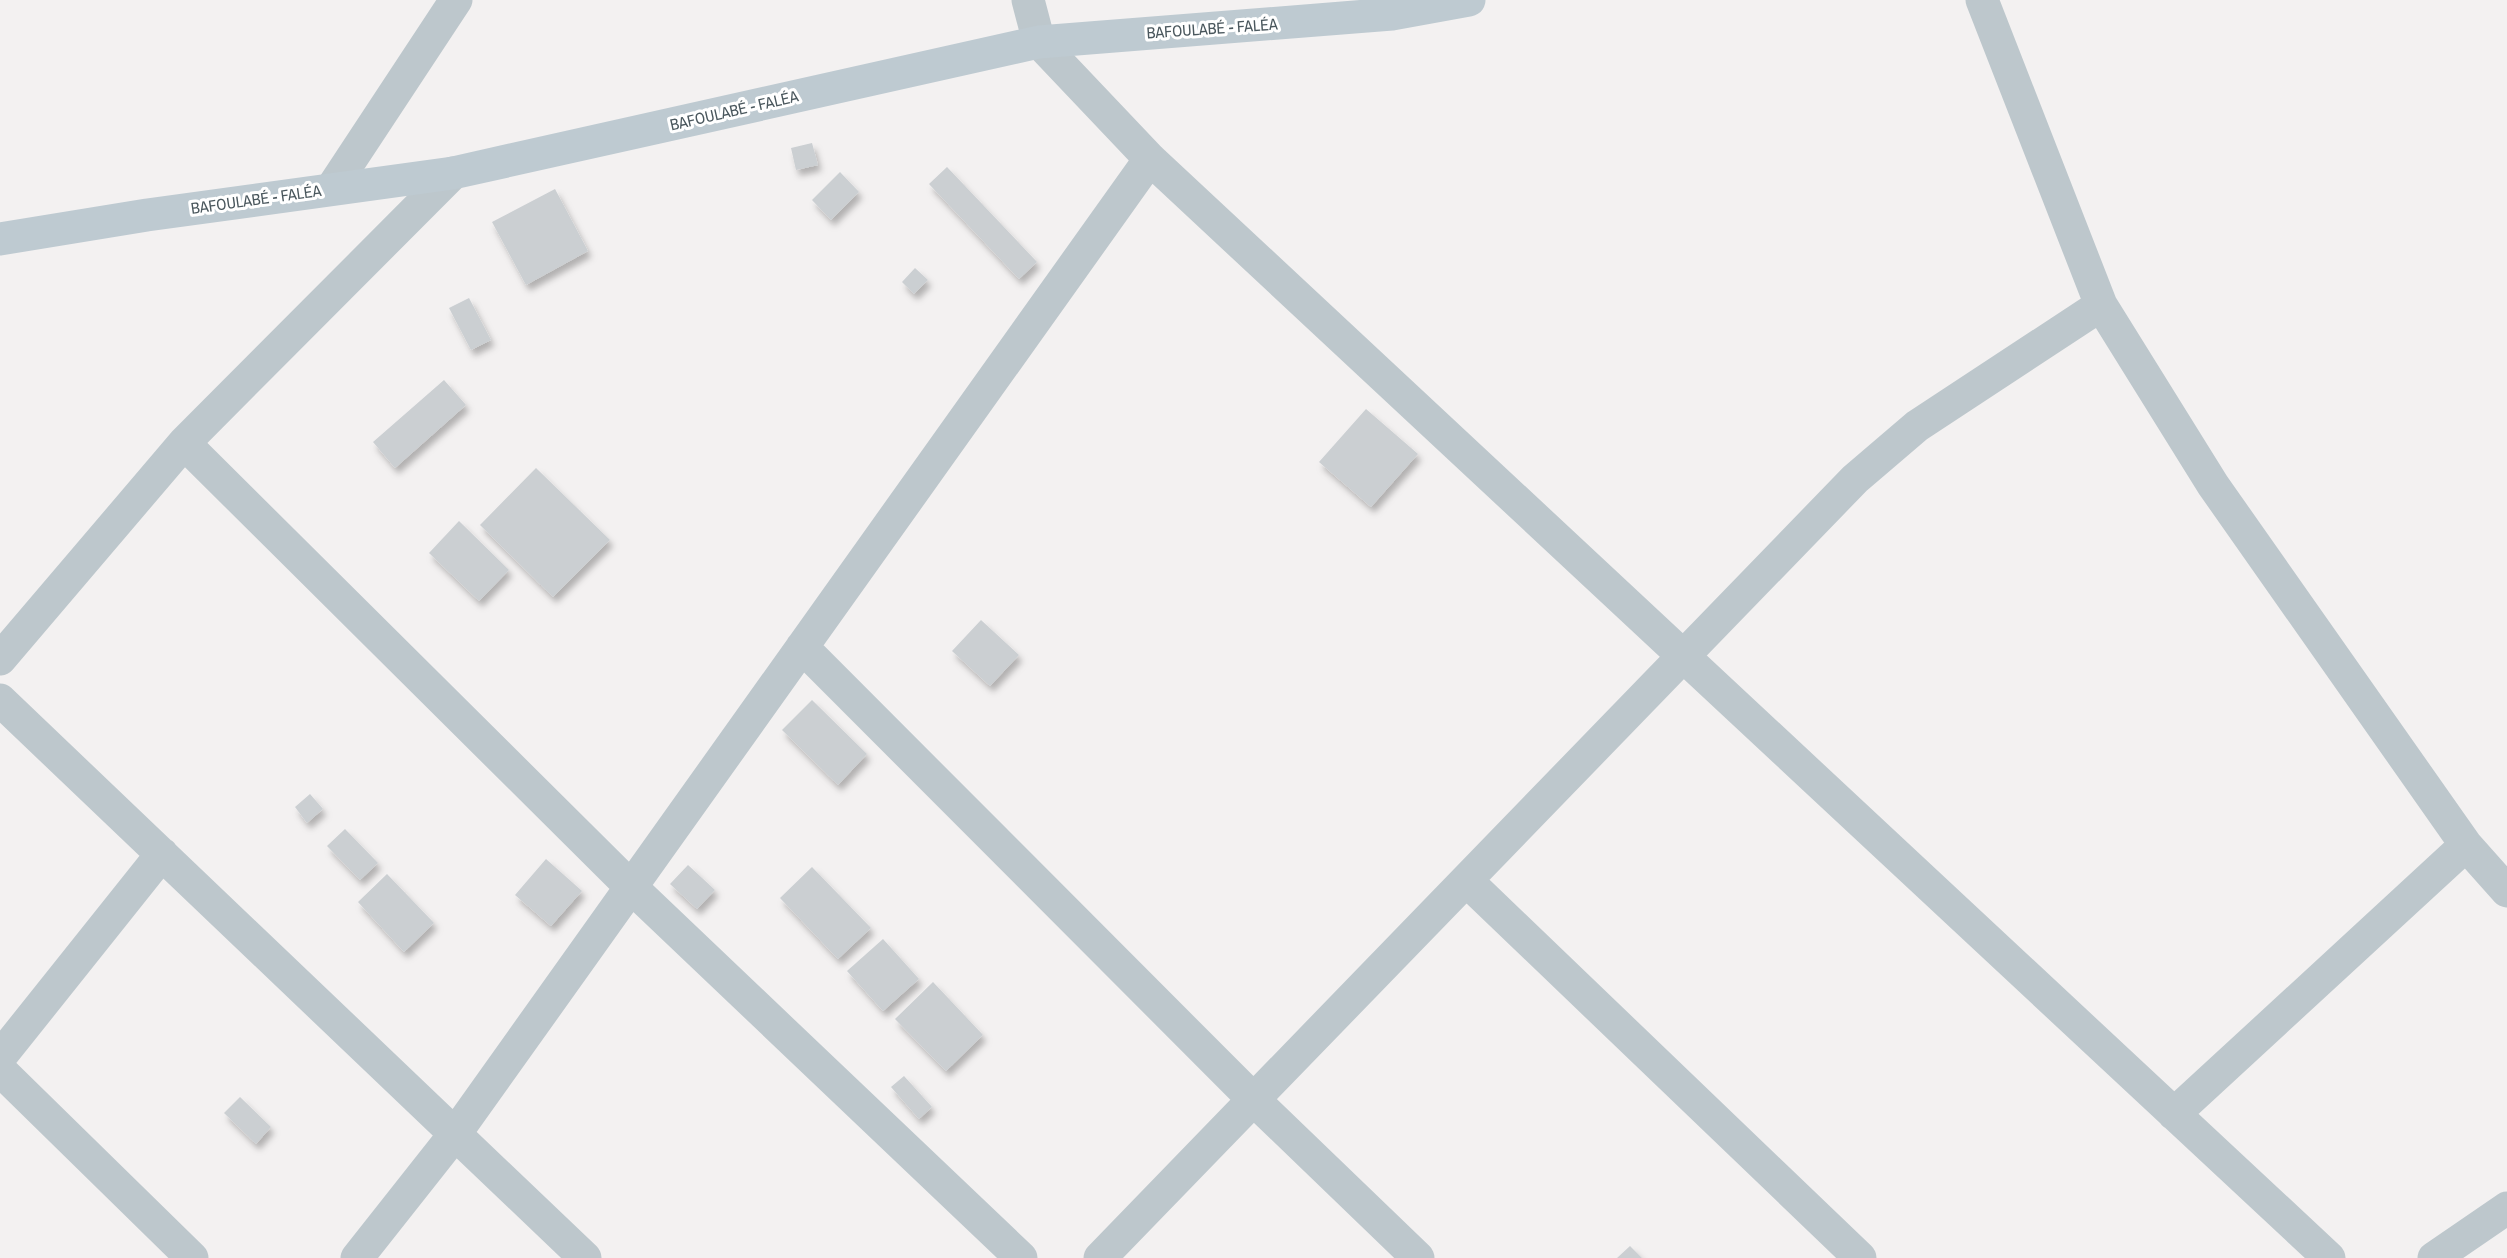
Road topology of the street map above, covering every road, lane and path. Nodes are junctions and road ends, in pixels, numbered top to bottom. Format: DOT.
graph roads {
  1 [pos="456,0"];
  2 [pos="1028,0"];
  3 [pos="1469,0"];
  4 [pos="1982,0"];
  5 [pos="1038,42"];
  6 [pos="1150,159"];
  7 [pos="453,173"];
  8 [pos="332,188"];
  9 [pos="0,239"];
  10 [pos="2101,305"];
  11 [pos="184,443"];
  12 [pos="802,647"];
  13 [pos="1684,656"];
  14 [pos="0,659"];
  15 [pos="0,700"];
  16 [pos="2466,845"];
  17 [pos="162,854"];
  18 [pos="1467,881"];
  19 [pos="631,887"];
  20 [pos="2507,891"];
  21 [pos="0,1057"];
  22 [pos="0,1070"];
  23 [pos="1254,1100"];
  24 [pos="2174,1114"];
  25 [pos="455,1134"];
  26 [pos="2507,1208"];
  27 [pos="192,1258"];
  28 [pos="357,1258"];
  29 [pos="585,1258"];
  30 [pos="1022,1258"];
  31 [pos="1100,1258"];
  32 [pos="1418,1258"];
  33 [pos="1860,1258"];
  34 [pos="2329,1258"];
  35 [pos="2434,1258"];
  1 -- 8 [label="street"];
  2 -- 5 [label="street"];
  3 -- 5 [label="main road, BAFOULABÉ - FALÉA"];
  4 -- 10 [label="street"];
  5 -- 6 [label="street"];
  5 -- 7 [label="main road, BAFOULABÉ - FALÉA"];
  6 -- 12 [label="street"];
  6 -- 13 [label="street"];
  7 -- 8 [label="main road, BAFOULABÉ - FALÉA"];
  7 -- 11 [label="street"];
  8 -- 9 [label="main road, BAFOULABÉ - FALÉA"];
  10 -- 13 [label="street"];
  10 -- 16 [label="street"];
  11 -- 14 [label="street"];
  11 -- 19 [label="street"];
  12 -- 19 [label="street"];
  12 -- 23 [label="street"];
  13 -- 18 [label="street"];
  13 -- 24 [label="street"];
  15 -- 17 [label="street"];
  16 -- 20 [label="street"];
  16 -- 24 [label="street"];
  17 -- 21 [label="street"];
  17 -- 25 [label="street"];
  18 -- 23 [label="street"];
  18 -- 33 [label="street"];
  19 -- 25 [label="street"];
  19 -- 30 [label="street"];
  22 -- 27 [label="street"];
  23 -- 31 [label="street"];
  23 -- 32 [label="street"];
  24 -- 34 [label="street"];
  25 -- 28 [label="street"];
  25 -- 29 [label="street"];
  26 -- 35 [label="street"];
}
